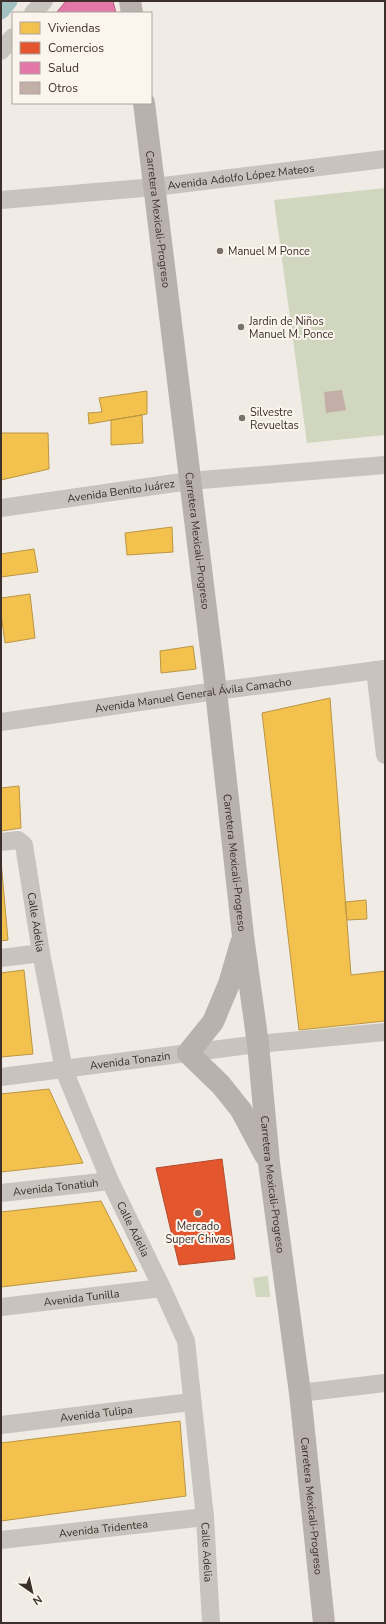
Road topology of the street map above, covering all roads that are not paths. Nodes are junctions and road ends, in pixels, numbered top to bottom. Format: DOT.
graph roads {
  1 [pos="44,1"];
  2 [pos="130,1"];
  3 [pos="35,12"];
  4 [pos="132,12"];
  5 [pos="12,38"];
  6 [pos="1,51"];
  7 [pos="144,104"];
  8 [pos="385,159"];
  9 [pos="155,188"];
  10 [pos="1,200"];
  11 [pos="385,465"];
  12 [pos="189,481"];
  13 [pos="1,508"];
  14 [pos="380,670"];
  15 [pos="216,691"];
  16 [pos="1,722"];
  17 [pos="385,755"];
  18 [pos="1,842"];
  19 [pos="243,936"];
  20 [pos="41,953"];
  21 [pos="1,958"];
  22 [pos="385,1032"];
  23 [pos="258,1044"];
  24 [pos="188,1053"];
  25 [pos="64,1070"];
  26 [pos="1,1077"];
  27 [pos="269,1163"];
  28 [pos="110,1181"];
  29 [pos="1,1193"];
  30 [pos="162,1288"];
  31 [pos="1,1307"];
  32 [pos="385,1383"];
  33 [pos="300,1393"];
  34 [pos="191,1402"];
  35 [pos="1,1425"];
  36 [pos="205,1517"];
  37 [pos="1,1540"];
  38 [pos="211,1623"];
  39 [pos="324,1623"];
  1 -- 3 [label="street"];
  2 -- 4 [label="main road"];
  5 -- 6 [label="street"];
  7 -- 9 [label="main road, Carretera Mexicali-Progreso"];
  8 -- 9 [label="street, Avenida Adolfo López Mateos"];
  9 -- 10 [label="street, Avenida Adolfo López Mateos"];
  9 -- 12 [label="main road, Carretera Mexicali-Progreso"];
  11 -- 12 [label="street, Avenida Benito Juárez"];
  12 -- 13 [label="street, Avenida Benito Juárez"];
  12 -- 15 [label="main road, Carretera Mexicali-Progreso"];
  14 -- 15 [label="street, Avenida Manuel General Ávila Camacho"];
  14 -- 17 [label="street"];
  15 -- 16 [label="street, Avenida Manuel General Ávila Camacho"];
  15 -- 19 [label="main road, Carretera Mexicali-Progreso"];
  18 -- 20 [label="street, Calle Adelia"];
  19 -- 23 [label="main road, Carretera Mexicali-Progreso"];
  19 -- 24 [label="main road"];
  20 -- 21 [label="street"];
  20 -- 25 [label="street, Calle Adelia"];
  22 -- 23 [label="street, Avenida Tonazin"];
  23 -- 24 [label="street, Avenida Tonazin"];
  23 -- 27 [label="main road, Carretera Mexicali-Progreso"];
  24 -- 25 [label="street, Avenida Tonazin"];
  24 -- 27 [label="main road"];
  25 -- 26 [label="street, Avenida Tonazin"];
  25 -- 28 [label="street, Calle Adelia"];
  27 -- 33 [label="main road, Carretera Mexicali-Progreso"];
  28 -- 29 [label="street, Avenida Tonatiuh"];
  28 -- 30 [label="street, Calle Adelia"];
  30 -- 31 [label="street, Avenida Tunilla"];
  30 -- 34 [label="street, Calle Adelia"];
  32 -- 33 [label="street"];
  33 -- 39 [label="main road, Carretera Mexicali-Progreso"];
  34 -- 35 [label="street, Avenida Tulipa"];
  34 -- 36 [label="street, Calle Adelia"];
  36 -- 37 [label="street, Avenida Tridentea"];
  36 -- 38 [label="street, Calle Adelia"];
}
